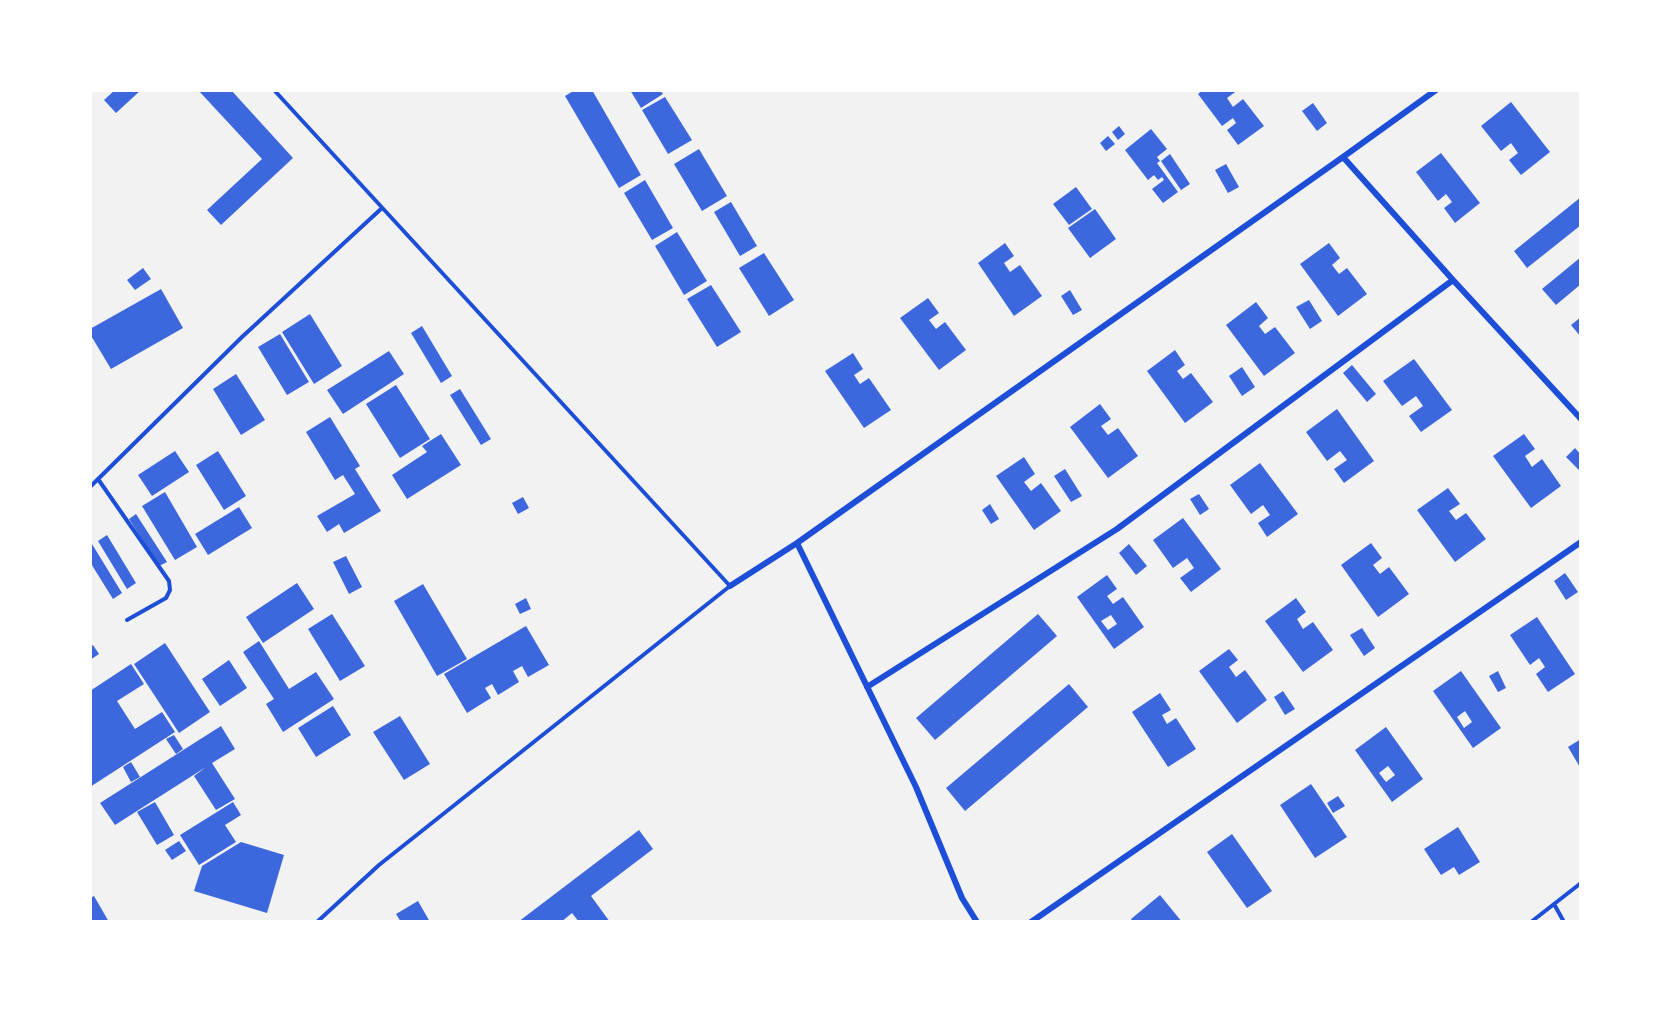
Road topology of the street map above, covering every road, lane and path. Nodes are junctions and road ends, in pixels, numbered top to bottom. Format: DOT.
graph roads {
  1 [pos="274,90"];
  2 [pos="1436,90"];
  3 [pos="1343,158"];
  4 [pos="382,208"];
  5 [pos="1453,280"];
  6 [pos="1581,419"];
  7 [pos="98,479"];
  8 [pos="90,487"];
  9 [pos="1581,542"];
  10 [pos="797,543"];
  11 [pos="730,586"];
  12 [pos="128,620"];
  13 [pos="867,687"];
  14 [pos="1581,883"];
  15 [pos="1554,904"];
  16 [pos="317,922"];
  17 [pos="977,922"];
  18 [pos="1031,922"];
  19 [pos="1531,922"];
  20 [pos="1564,922"];
  1 -- 4 [label="lane"];
  2 -- 3 [label="street"];
  3 -- 5 [label="street"];
  3 -- 10 [label="street"];
  4 -- 7 [label="lane"];
  4 -- 11 [label="lane"];
  5 -- 6 [label="street"];
  5 -- 13 [label="street"];
  7 -- 8 [label="lane"];
  7 -- 12 [label="lane"];
  9 -- 18 [label="street"];
  10 -- 11 [label="street"];
  10 -- 13 [label="street"];
  11 -- 16 [label="lane"];
  13 -- 17 [label="street"];
  14 -- 15 [label="lane"];
  15 -- 19 [label="lane"];
  15 -- 20 [label="lane"];
}
